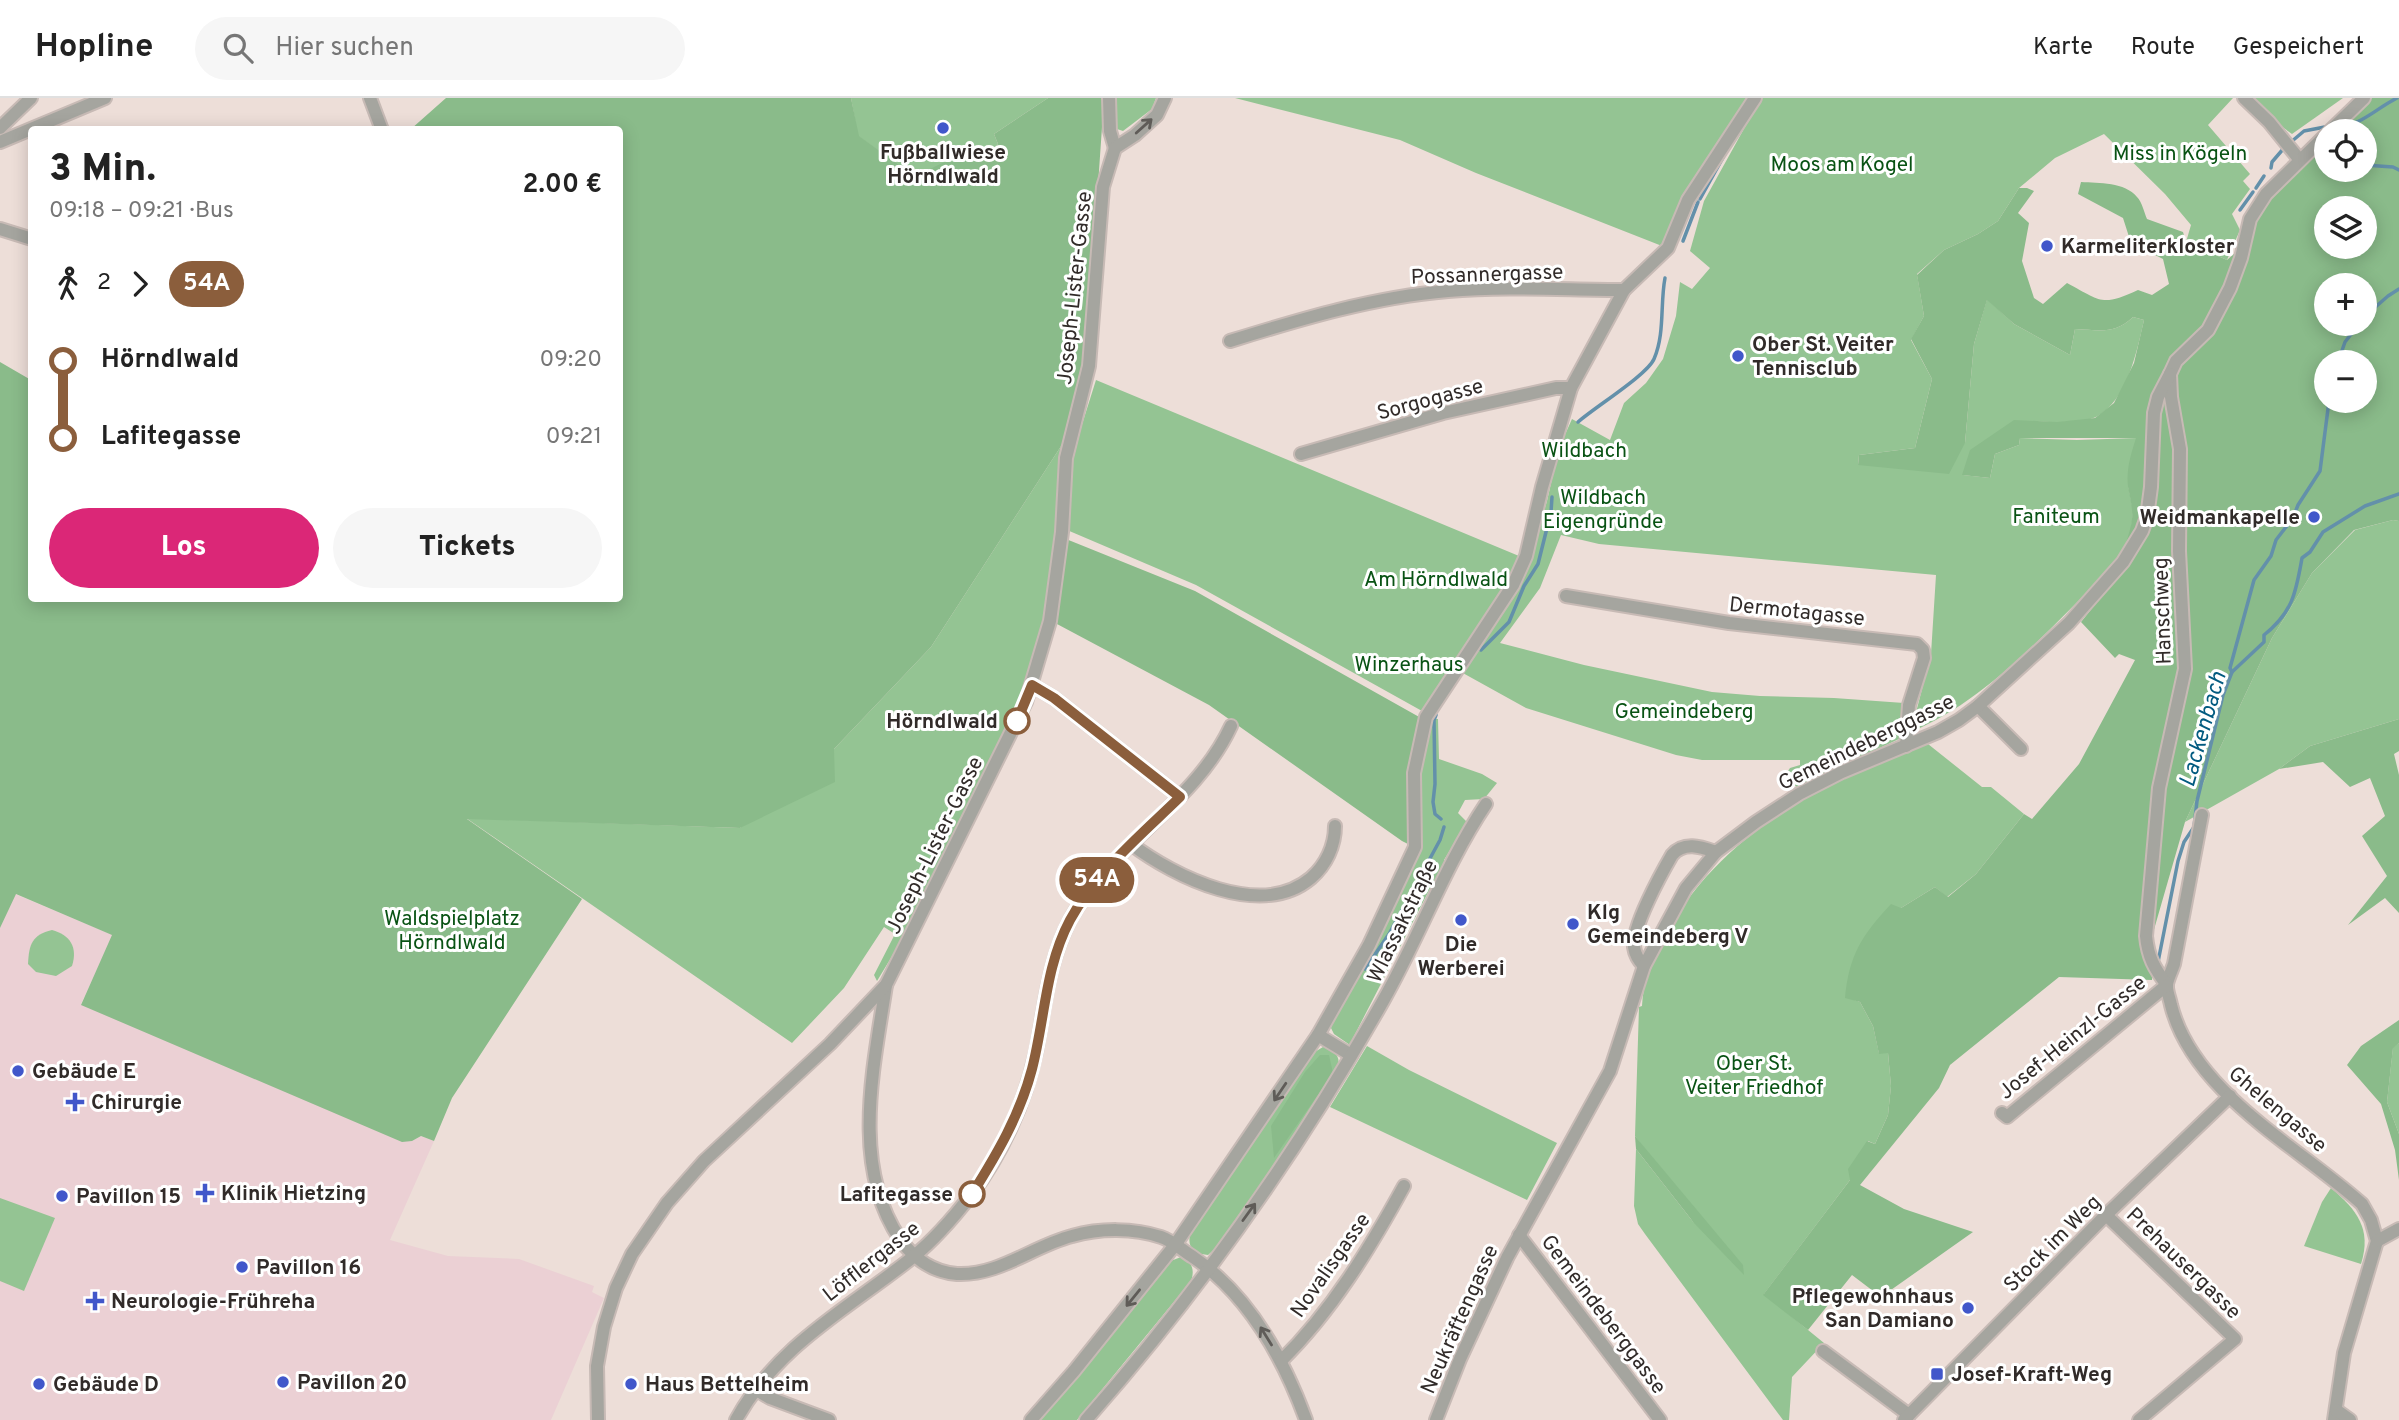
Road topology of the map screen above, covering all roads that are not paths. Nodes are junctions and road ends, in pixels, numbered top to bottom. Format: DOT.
graph roads {
  1 [pos="31,98"];
  2 [pos="105,98"];
  3 [pos="370,98"];
  4 [pos="1110,98"];
  5 [pos="1165,98"];
  6 [pos="1755,98"];
  7 [pos="2244,98"];
  8 [pos="2364,98"];
  9 [pos="2342,119"];
  10 [pos="38,126"];
  11 [pos="380,126"];
  12 [pos="0,128"];
  13 [pos="28,130"];
  14 [pos="0,142"];
  15 [pos="2314,146"];
  16 [pos="1115,148"];
  17 [pos="2299,159"];
  18 [pos="0,229"];
  19 [pos="28,238"];
  20 [pos="1624,290"];
  21 [pos="1230,341"];
  22 [pos="2171,374"];
  23 [pos="1571,388"];
  24 [pos="1301,454"];
  25 [pos="1566,596"];
  26 [pos="1032,685"];
  27 [pos="1978,706"];
  28 [pos="1231,726"];
  29 [pos="1906,746"];
  30 [pos="2021,750"];
  31 [pos="1180,797"];
  32 [pos="1486,803"];
  33 [pos="2202,815"];
  34 [pos="1335,826"];
  35 [pos="1131,844"];
  36 [pos="1716,852"];
  37 [pos="1644,966"];
  38 [pos="886,985"];
  39 [pos="2166,985"];
  40 [pos="1318,1035"];
  41 [pos="1352,1055"];
  42 [pos="2230,1096"];
  43 [pos="2003,1113"];
  44 [pos="1404,1186"];
  45 [pos="2106,1215"];
  46 [pos="2399,1229"];
  47 [pos="1519,1235"];
  48 [pos="2377,1241"];
  49 [pos="1175,1245"];
  50 [pos="914,1256"];
  51 [pos="1208,1267"];
  52 [pos="1823,1351"];
  53 [pos="1281,1361"];
  54 [pos="755,1389"];
  55 [pos="2335,1415"];
  56 [pos="1906,1417"];
  57 [pos="598,1420"];
  58 [pos="736,1420"];
  59 [pos="829,1420"];
  60 [pos="1031,1420"];
  61 [pos="1086,1420"];
  62 [pos="1306,1420"];
  63 [pos="1436,1420"];
  64 [pos="1660,1420"];
  65 [pos="2140,1420"];
  66 [pos="2350,1420"];
  1 -- 12 [label="street"];
  2 -- 10 [label="street"];
  3 -- 11 [label="street"];
  4 -- 16 [label="street, Joseph-Lister-Gasse"];
  16 -- 5 [label="street, one-way"];
  6 -- 20 [label="street"];
  7 -- 17 [label="street"];
  8 -- 9 [label="street"];
  13 -- 14 [label="street"];
  15 -- 17 [label="street"];
  16 -- 26 [label="street, Joseph-Lister-Gasse"];
  17 -- 22 [label="street"];
  18 -- 19 [label="street"];
  20 -- 21 [label="street, Possannergasse"];
  20 -- 23 [label="street"];
  22 -- 27 [label="street, Gemeindeberggasse"];
  22 -- 39 [label="street, Hanschweg"];
  23 -- 24 [label="street, Sorgogasse"];
  23 -- 40 [label="street, Wlassakstraße"];
  25 -- 29 [label="street, Dermotagasse"];
  26 -- 31 [label="street"];
  26 -- 38 [label="street, Joseph-Lister-Gasse"];
  27 -- 29 [label="street, Gemeindeberggasse"];
  27 -- 30 [label="street"];
  28 -- 31 [label="street, Löfflergasse"];
  29 -- 36 [label="street, Gemeindeberggasse"];
  31 -- 35 [label="street, Löfflergasse"];
  32 -- 41 [label="street, Wlassakstraße"];
  33 -- 39 [label="street"];
  34 -- 35 [label="street"];
  35 -- 50 [label="street, Löfflergasse"];
  36 -- 37 [label="street, Gemeindeberggasse"];
  36 -- 37 [label="street"];
  37 -- 47 [label="street, Gemeindeberggasse"];
  38 -- 50 [label="street"];
  38 -- 57 [label="street, Joseph-Lister-Gasse"];
  39 -- 42 [label="street, Ghelengasse"];
  39 -- 43 [label="street, Josef-Heinzl-Gasse"];
  40 -- 41 [label="street"];
  40 -- 49 [label="street, Wlassakstraße, one-way"];
  51 -- 41 [label="street, Wlassakstraße, one-way"];
  42 -- 45 [label="street, Stock im Weg"];
  42 -- 48 [label="street, Ghelengasse"];
  44 -- 53 [label="street, Novalisgasse"];
  45 -- 56 [label="street, Stock im Weg"];
  45 -- 65 [label="street, Prehausergasse"];
  46 -- 48 [label="street"];
  47 -- 63 [label="street, Neukräftengasse"];
  47 -- 64 [label="street, Gemeindeberggasse"];
  48 -- 55 [label="street"];
  49 -- 50 [label="street"];
  49 -- 51 [label="street"];
  49 -- 60 [label="street, Wlassakstraße, one-way"];
  50 -- 54 [label="street, Löfflergasse"];
  53 -- 51 [label="street, one-way"];
  51 -- 61 [label="street, Wlassakstraße"];
  52 -- 56 [label="street"];
  53 -- 62 [label="street"];
  54 -- 58 [label="street, Löfflergasse"];
  54 -- 59 [label="street"];
  55 -- 66 [label="street"];
}
